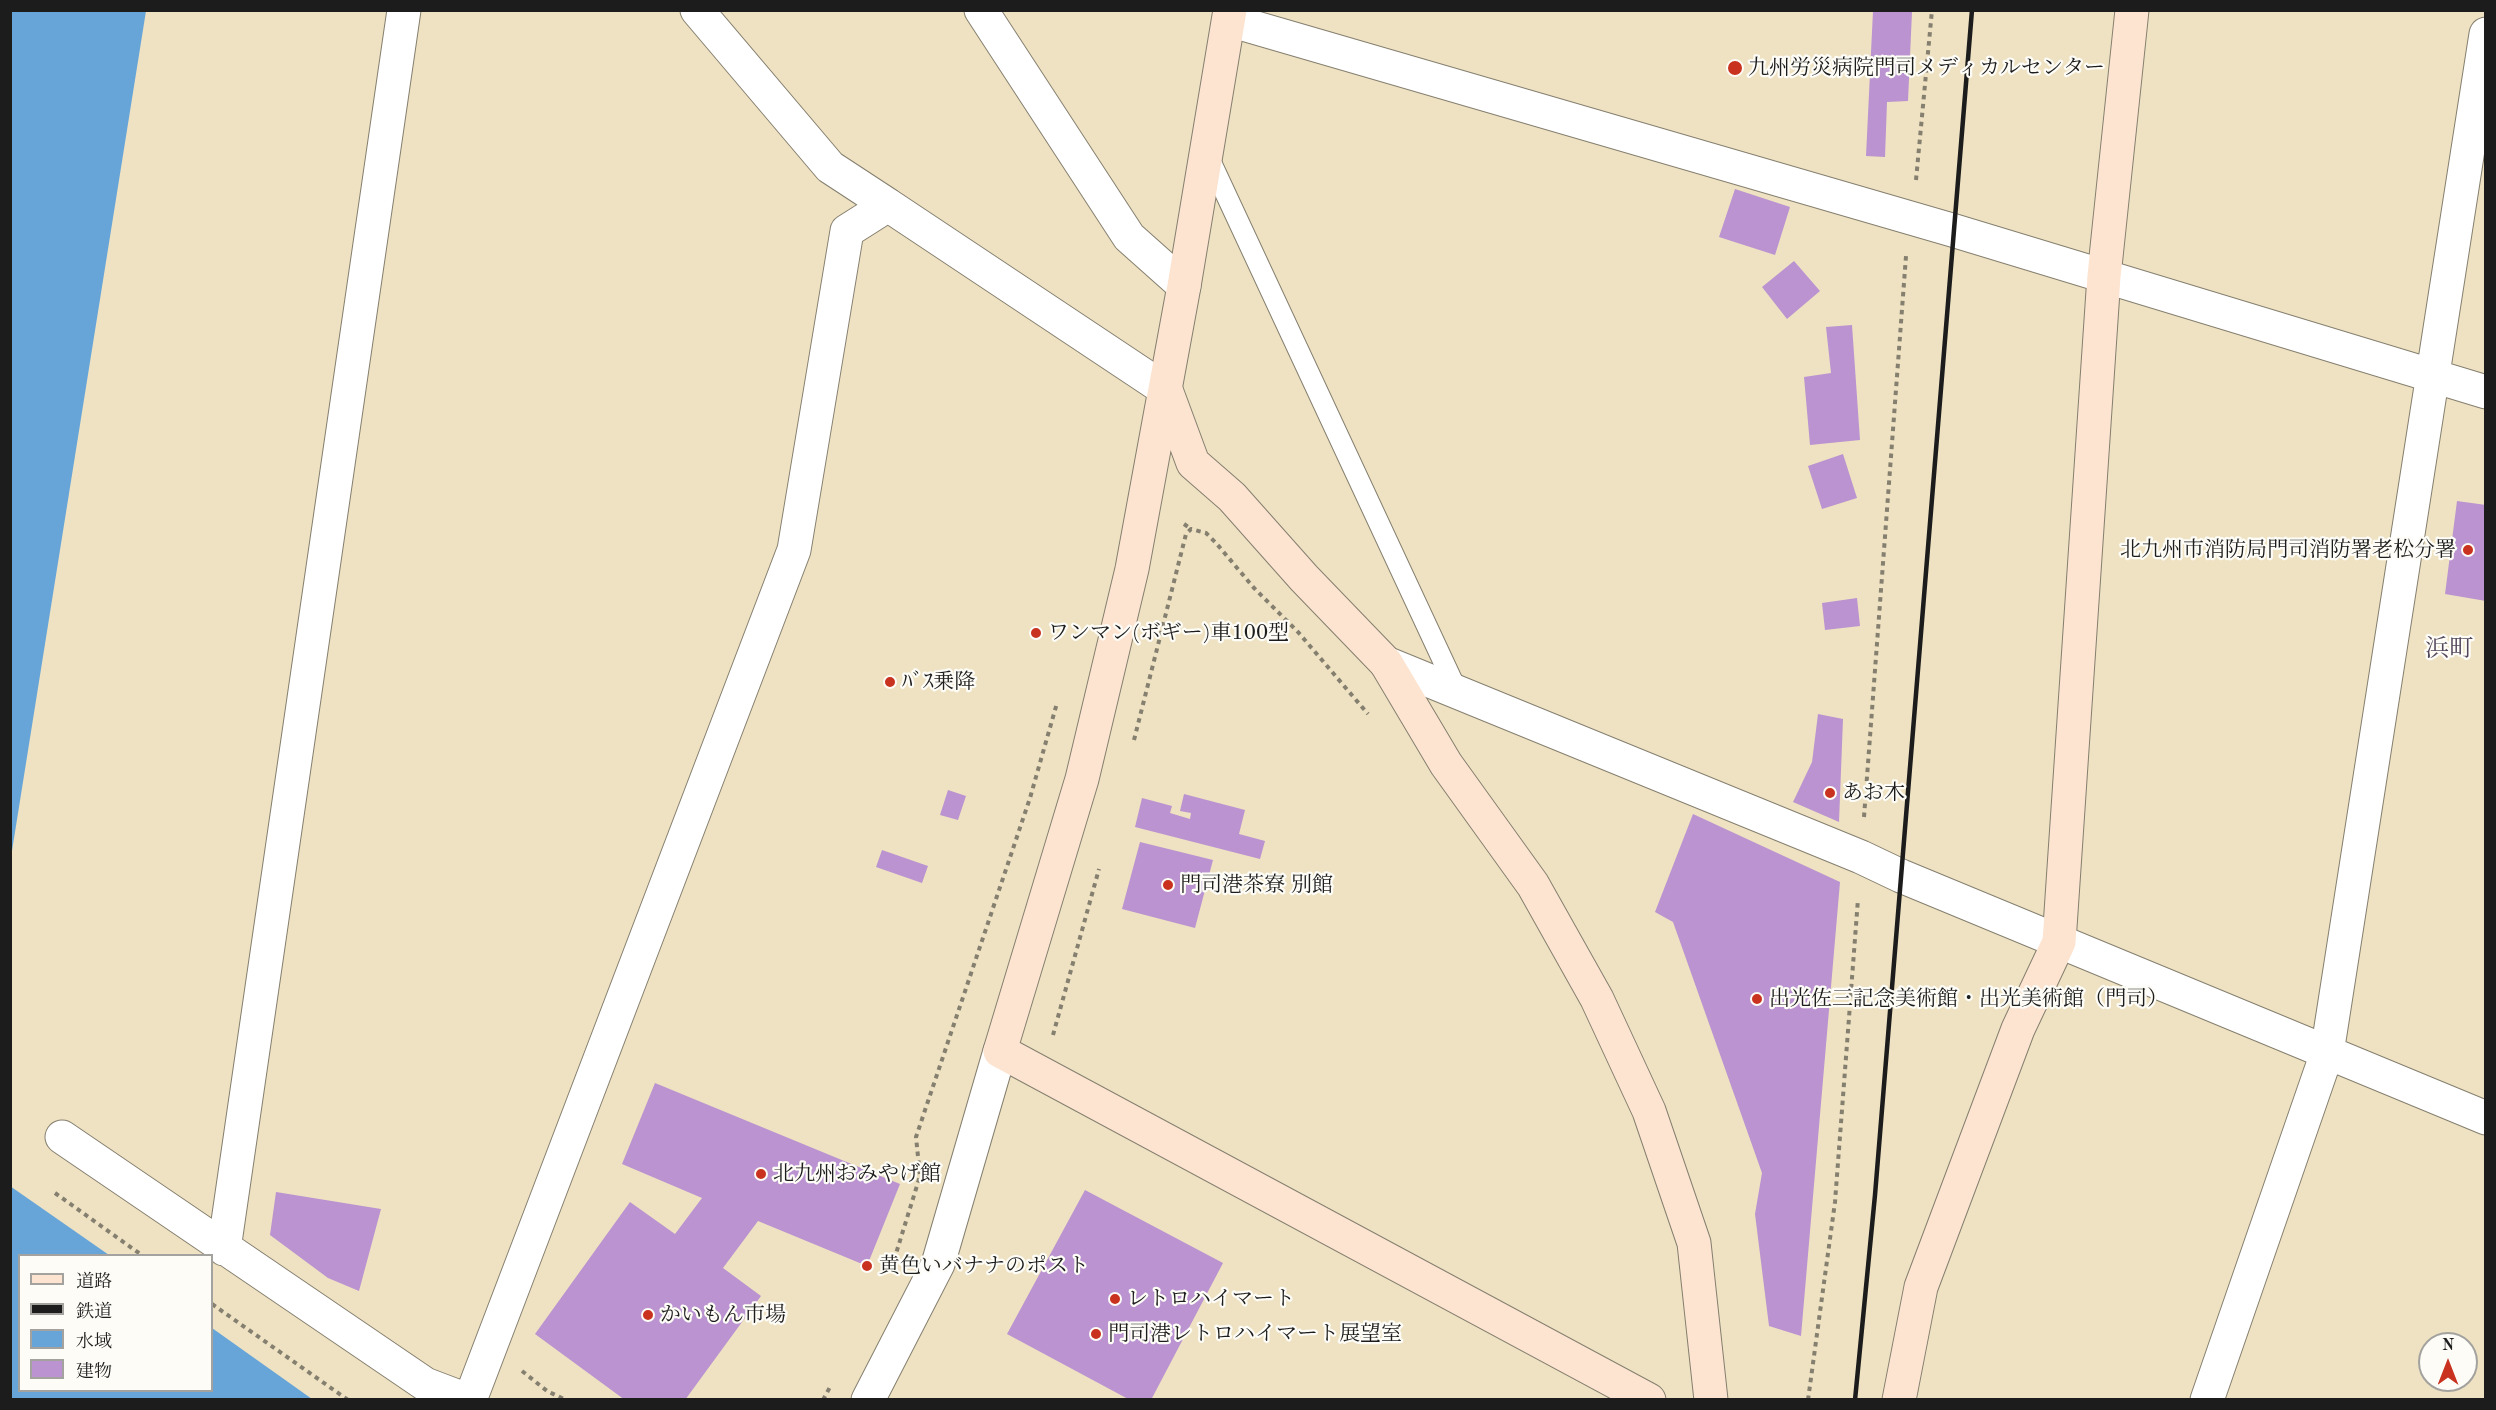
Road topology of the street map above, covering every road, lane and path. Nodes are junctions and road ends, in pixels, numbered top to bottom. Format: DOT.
graph roads {
  1 [pos="404,10"];
  2 [pos="697,10"];
  3 [pos="981,10"];
  4 [pos="1932,10"];
  5 [pos="2132,10"];
  6 [pos="1230,15"];
  7 [pos="2486,34"];
  8 [pos="1207,153"];
  9 [pos="888,205"];
  10 [pos="1909,218"];
  11 [pos="2104,276"];
  12 [pos="1184,286"];
  13 [pos="2431,375"];
  14 [pos="1166,390"];
  15 [pos="2486,392"];
  16 [pos="1184,524"];
  17 [pos="1191,528"];
  18 [pos="1386,663"];
  19 [pos="1458,693"];
  20 [pos="1059,698"];
  21 [pos="1373,720"];
  22 [pos="1133,744"];
  23 [pos="1861,857"];
  24 [pos="1101,859"];
  25 [pos="2059,942"];
  26 [pos="1052,1036"];
  27 [pos="1000,1051"];
  28 [pos="2327,1053"];
  29 [pos="2486,1118"];
  30 [pos="62,1137"];
  31 [pos="55,1193"];
  32 [pos="224,1249"];
  33 [pos="140,1254"];
  34 [pos="890,1269"];
  35 [pos="213,1305"];
  36 [pos="514,1364"];
  37 [pos="835,1379"];
  38 [pos="348,1400"];
  39 [pos="468,1400"];
  40 [pos="566,1400"];
  41 [pos="823,1400"];
  42 [pos="868,1400"];
  43 [pos="1649,1400"];
  44 [pos="1711,1400"];
  45 [pos="1808,1400"];
  46 [pos="1899,1400"];
  47 [pos="2207,1400"];
  1 -- 32 [label="street"];
  2 -- 9 [label="street"];
  3 -- 12 [label="street"];
  4 -- 10 [label="path"];
  5 -- 11 [label="street"];
  6 -- 8 [label="street"];
  6 -- 10 [label="street"];
  7 -- 13 [label="street"];
  8 -- 12 [label="street"];
  8 -- 19 [label="lane"];
  9 -- 14 [label="street"];
  9 -- 39 [label="street"];
  10 -- 11 [label="street"];
  10 -- 23 [label="path"];
  11 -- 13 [label="street"];
  11 -- 25 [label="street"];
  12 -- 14 [label="street"];
  13 -- 15 [label="street"];
  13 -- 28 [label="street"];
  14 -- 18 [label="street"];
  14 -- 27 [label="street"];
  16 -- 17 [label="path"];
  17 -- 21 [label="path"];
  17 -- 22 [label="path"];
  18 -- 19 [label="street"];
  18 -- 44 [label="street"];
  19 -- 23 [label="street"];
  20 -- 34 [label="path"];
  23 -- 25 [label="street"];
  23 -- 45 [label="path"];
  24 -- 26 [label="path"];
  25 -- 28 [label="street"];
  25 -- 46 [label="street"];
  27 -- 42 [label="street"];
  27 -- 43 [label="street"];
  28 -- 29 [label="street"];
  28 -- 47 [label="street"];
  30 -- 32 [label="street"];
  31 -- 33 [label="path"];
  32 -- 39 [label="street"];
  35 -- 38 [label="path"];
  36 -- 40 [label="path"];
  37 -- 41 [label="path"];
}
